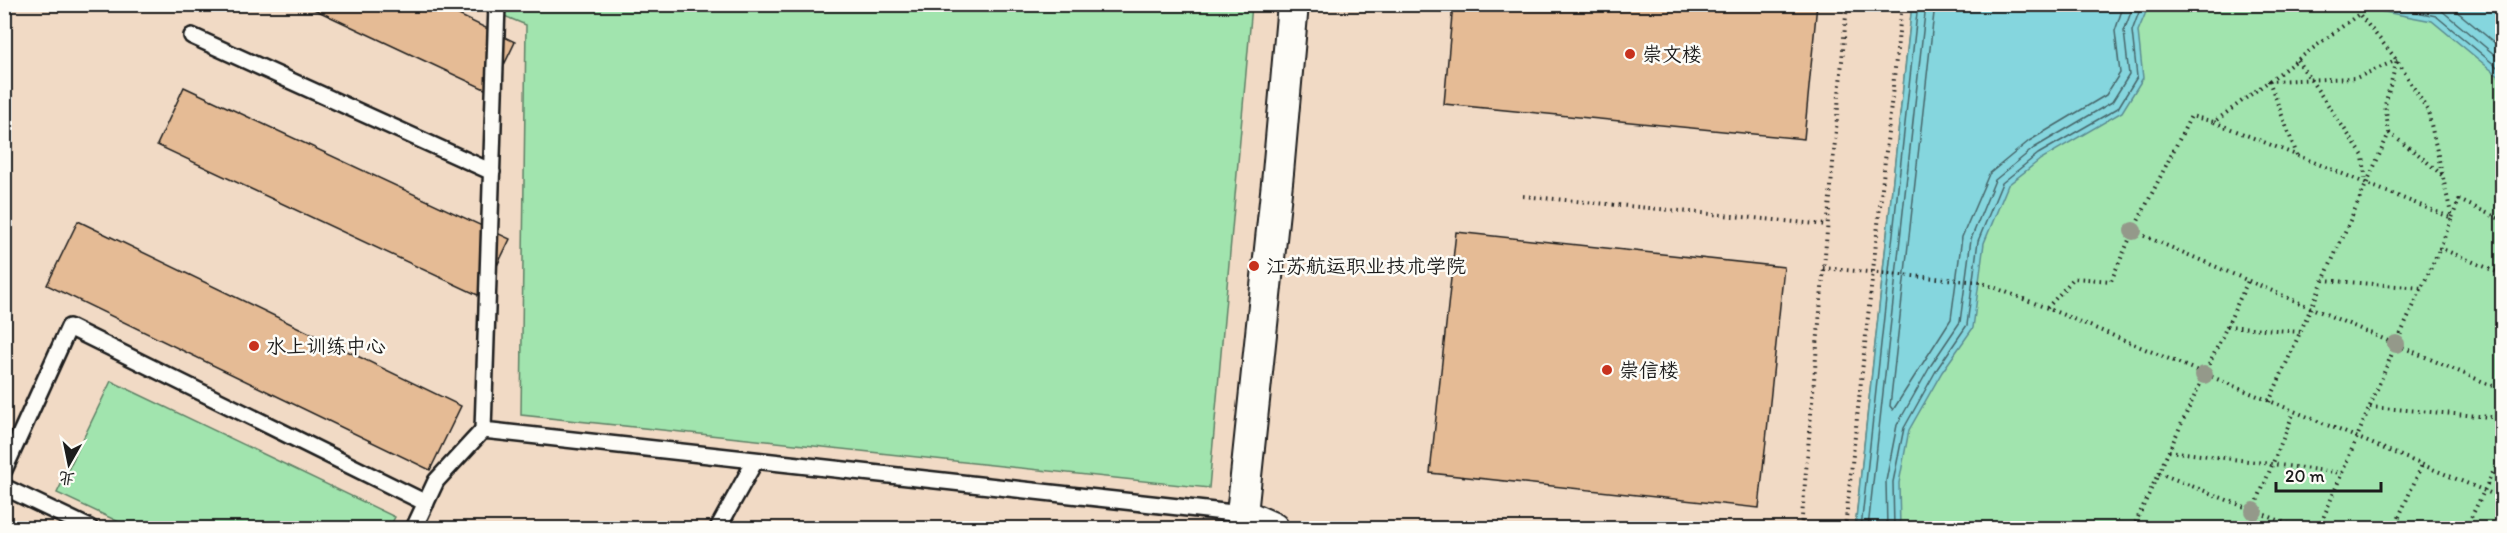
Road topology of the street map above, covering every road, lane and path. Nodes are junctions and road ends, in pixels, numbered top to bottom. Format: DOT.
graph roads {
  1 [pos="497,4"];
  2 [pos="1293,4"];
  3 [pos="1847,4"];
  4 [pos="1902,4"];
  5 [pos="2360,4"];
  6 [pos="2360,14"];
  7 [pos="192,36"];
  8 [pos="2297,60"];
  9 [pos="2397,60"];
  10 [pos="2310,79"];
  11 [pos="2269,81"];
  12 [pos="2214,122"];
  13 [pos="2389,134"];
  14 [pos="2298,155"];
  15 [pos="492,172"];
  16 [pos="2443,176"];
  17 [pos="2366,183"];
  18 [pos="1523,196"];
  19 [pos="2452,218"];
  20 [pos="2502,219"];
  21 [pos="1827,225"];
  22 [pos="2133,231"];
  23 [pos="2440,248"];
  24 [pos="1823,268"];
  25 [pos="1873,274"];
  26 [pos="2502,274"];
  27 [pos="2323,280"];
  28 [pos="2248,281"];
  29 [pos="2422,288"];
  30 [pos="2048,308"];
  31 [pos="2310,308"];
  32 [pos="2227,326"];
  33 [pos="2300,332"];
  34 [pos="2396,344"];
  35 [pos="2204,375"];
  36 [pos="2502,390"];
  37 [pos="2269,402"];
  38 [pos="2370,406"];
  39 [pos="2294,412"];
  40 [pos="2502,418"];
  41 [pos="483,430"];
  42 [pos="2357,437"];
  43 [pos="2169,451"];
  44 [pos="2502,454"];
  45 [pos="755,461"];
  46 [pos="2273,465"];
  47 [pos="2422,465"];
  48 [pos="4,470"];
  49 [pos="2159,473"];
  50 [pos="2342,473"];
  51 [pos="4,487"];
  52 [pos="2484,490"];
  53 [pos="2502,498"];
  54 [pos="426,503"];
  55 [pos="2254,511"];
  56 [pos="1241,521"];
  57 [pos="90,528"];
  58 [pos="414,528"];
  59 [pos="718,528"];
  60 [pos="1273,528"];
  61 [pos="1801,528"];
  62 [pos="1845,528"];
  63 [pos="2133,528"];
  64 [pos="2246,528"];
  65 [pos="2298,528"];
  66 [pos="2319,528"];
  67 [pos="2394,528"];
  68 [pos="2466,528"];
  1 -- 15 [label="lane"];
  2 -- 56 [label="street"];
  3 -- 21 [label="path"];
  4 -- 25 [label="path"];
  5 -- 6 [label="path"];
  6 -- 8 [label="path"];
  6 -- 9 [label="path"];
  7 -- 15 [label="lane"];
  8 -- 10 [label="path"];
  8 -- 11 [label="path"];
  9 -- 10 [label="path"];
  9 -- 13 [label="path"];
  9 -- 16 [label="path"];
  10 -- 11 [label="path"];
  10 -- 17 [label="path"];
  11 -- 12 [label="path"];
  11 -- 14 [label="path"];
  12 -- 14 [label="path"];
  12 -- 22 [label="path"];
  13 -- 16 [label="path"];
  13 -- 17 [label="path"];
  14 -- 17 [label="path"];
  15 -- 41 [label="lane"];
  16 -- 19 [label="path"];
  17 -- 19 [label="path"];
  17 -- 27 [label="path"];
  18 -- 21 [label="path"];
  19 -- 20 [label="path"];
  19 -- 23 [label="path"];
  21 -- 24 [label="path"];
  22 -- 28 [label="path"];
  22 -- 30 [label="path"];
  23 -- 26 [label="path"];
  23 -- 29 [label="path"];
  24 -- 25 [label="path"];
  24 -- 61 [label="path"];
  25 -- 30 [label="path"];
  25 -- 62 [label="path"];
  27 -- 29 [label="path"];
  27 -- 31 [label="path"];
  28 -- 31 [label="path"];
  28 -- 32 [label="path"];
  29 -- 34 [label="path"];
  30 -- 35 [label="path"];
  31 -- 33 [label="path"];
  31 -- 34 [label="path"];
  32 -- 33 [label="path"];
  32 -- 35 [label="path"];
  33 -- 37 [label="path"];
  34 -- 36 [label="path"];
  34 -- 38 [label="path"];
  35 -- 37 [label="path"];
  35 -- 43 [label="path"];
  37 -- 39 [label="path"];
  38 -- 40 [label="path"];
  38 -- 42 [label="path"];
  39 -- 42 [label="path"];
  39 -- 46 [label="path"];
  41 -- 45 [label="lane"];
  41 -- 54 [label="lane"];
  42 -- 47 [label="path"];
  42 -- 50 [label="path"];
  43 -- 46 [label="path"];
  43 -- 49 [label="path"];
  44 -- 52 [label="path"];
  45 -- 56 [label="lane"];
  45 -- 59 [label="lane"];
  46 -- 50 [label="path"];
  46 -- 55 [label="path"];
  47 -- 52 [label="path"];
  47 -- 67 [label="path"];
  48 -- 54 [label="lane"];
  49 -- 55 [label="path"];
  49 -- 63 [label="path"];
  50 -- 66 [label="path"];
  51 -- 57 [label="lane"];
  52 -- 53 [label="path"];
  52 -- 68 [label="path"];
  54 -- 58 [label="lane"];
  55 -- 64 [label="path"];
  55 -- 65 [label="path"];
  56 -- 60 [label="street"];
}
